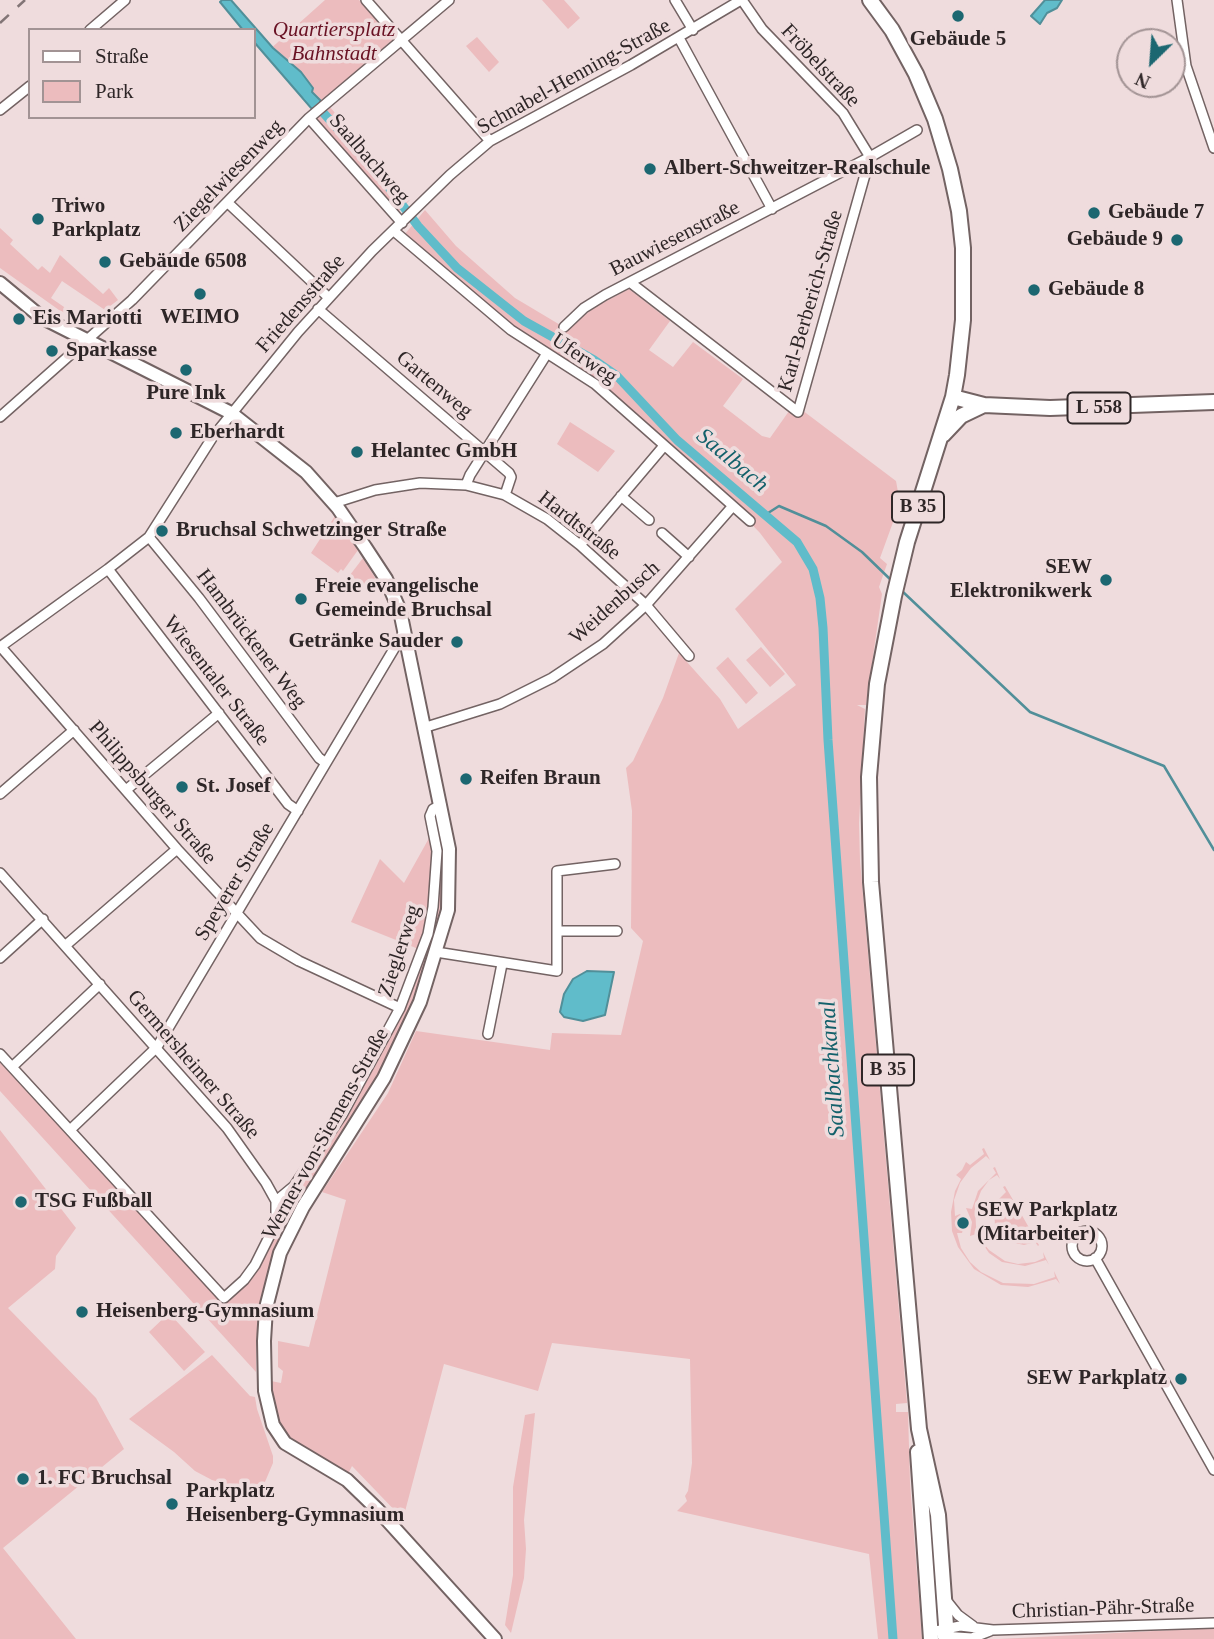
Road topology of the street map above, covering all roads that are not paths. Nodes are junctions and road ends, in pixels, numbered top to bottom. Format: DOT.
graph roads {
  1 [pos="125,0"];
  2 [pos="366,0"];
  3 [pos="449,0"];
  4 [pos="675,0"];
  5 [pos="741,0"];
  6 [pos="870,0"];
  7 [pos="1177,0"];
  8 [pos="92,28"];
  9 [pos="694,30"];
  10 [pos="679,38"];
  11 [pos="400,39"];
  12 [pos="28,88"];
  13 [pos="0,110"];
  14 [pos="310,117"];
  15 [pos="917,130"];
  16 [pos="490,141"];
  17 [pos="1214,148"];
  18 [pos="870,157"];
  19 [pos="227,202"];
  20 [pos="772,209"];
  21 [pos="404,221"];
  22 [pos="394,231"];
  23 [pos="0,283"];
  24 [pos="631,283"];
  25 [pos="328,298"];
  26 [pos="318,309"];
  27 [pos="564,327"];
  28 [pos="85,340"];
  29 [pos="546,355"];
  30 [pos="953,397"];
  31 [pos="1214,402"];
  32 [pos="984,405"];
  33 [pos="231,413"];
  34 [pos="0,417"];
  35 [pos="940,438"];
  36 [pos="663,447"];
  37 [pos="485,451"];
  38 [pos="466,485"];
  39 [pos="505,495"];
  40 [pos="621,496"];
  41 [pos="334,503"];
  42 [pos="732,508"];
  43 [pos="649,520"];
  44 [pos="750,521"];
  45 [pos="662,533"];
  46 [pos="149,537"];
  47 [pos="580,545"];
  48 [pos="689,557"];
  49 [pos="108,569"];
  50 [pos="646,605"];
  51 [pos="405,631"];
  52 [pos="0,646"];
  53 [pos="689,656"];
  54 [pos="219,713"];
  55 [pos="424,728"];
  56 [pos="74,730"];
  57 [pos="326,763"];
  58 [pos="126,790"];
  59 [pos="0,794"];
  60 [pos="440,805"];
  61 [pos="298,811"];
  62 [pos="177,849"];
  63 [pos="615,864"];
  64 [pos="0,873"];
  65 [pos="236,915"];
  66 [pos="43,919"];
  67 [pos="557,931"];
  68 [pos="617,931"];
  69 [pos="66,945"];
  70 [pos="436,953"];
  71 [pos="0,958"];
  72 [pos="502,964"];
  73 [pos="100,985"];
  74 [pos="400,1008"];
  75 [pos="488,1034"];
  76 [pos="157,1048"];
  77 [pos="0,1054"];
  78 [pos="12,1067"];
  79 [pos="70,1130"];
  80 [pos="276,1201"];
  81 [pos="276,1223"];
  82 [pos="290,1230"];
  83 [pos="1095,1258"];
  84 [pos="919,1429"];
  85 [pos="1214,1470"];
  86 [pos="945,1598"];
  87 [pos="1214,1623"];
  88 [pos="975,1627"];
  89 [pos="993,1630"];
  90 [pos="931,1635"];
  91 [pos="947,1635"];
  92 [pos="495,1639"];
  93 [pos="972,1639"];
  1 -- 8 [label="street"];
  2 -- 11 [label="street"];
  3 -- 11 [label="street, Ziegelwiesenweg"];
  4 -- 9 [label="street"];
  5 -- 9 [label="street, Schnabel-Henning-Straße"];
  5 -- 18 [label="street, Fröbelstraße"];
  6 -- 30 [label="main road, B 35"];
  7 -- 17 [label="street"];
  9 -- 10 [label="street, Schnabel-Henning-Straße"];
  10 -- 16 [label="street, Schnabel-Henning-Straße"];
  10 -- 20 [label="street"];
  11 -- 14 [label="street, Ziegelwiesenweg"];
  11 -- 16 [label="street"];
  12 -- 13 [label="street"];
  14 -- 19 [label="street, Ziegelwiesenweg"];
  14 -- 21 [label="street, Saalbachweg"];
  15 -- 18 [label="street, Bauwiesenstraße"];
  16 -- 21 [label="street, Schnabel-Henning-Straße"];
  18 -- 20 [label="street, Bauwiesenstraße"];
  18 -- 24 [label="street, Karl-Berberich-Straße"];
  19 -- 25 [label="street"];
  19 -- 28 [label="street, Ziegelwiesenweg"];
  20 -- 24 [label="street, Bauwiesenstraße"];
  21 -- 22 [label="street, Friedensstraße"];
  22 -- 25 [label="street, Friedensstraße"];
  22 -- 29 [label="street, Uferweg"];
  23 -- 28 [label="main road, Werner-von-Siemens-Straße"];
  24 -- 27 [label="street, Bauwiesenstraße"];
  25 -- 26 [label="street, Friedensstraße"];
  26 -- 33 [label="street, Friedensstraße"];
  26 -- 37 [label="street, Gartenweg"];
  28 -- 33 [label="main road, Werner-von-Siemens-Straße"];
  28 -- 34 [label="street, Ziegelwiesenweg"];
  29 -- 36 [label="street, Uferweg"];
  29 -- 37 [label="street"];
  30 -- 32 [label="main road, L 558"];
  30 -- 35 [label="main road, B 35"];
  31 -- 32 [label="main road, L 558"];
  32 -- 35 [label="main road, B 35"];
  33 -- 41 [label="main road, Werner-von-Siemens-Straße"];
  33 -- 46 [label="street, Friedensstraße"];
  35 -- 84 [label="main road, B 35"];
  36 -- 40 [label="street"];
  36 -- 42 [label="street, Uferweg"];
  37 -- 38 [label="street"];
  37 -- 39 [label="street, Gartenweg"];
  38 -- 39 [label="street, Hardtstraße"];
  38 -- 41 [label="street, Hardtstraße"];
  39 -- 47 [label="street, Hardtstraße"];
  40 -- 43 [label="street"];
  40 -- 47 [label="street"];
  41 -- 51 [label="main road, Werner-von-Siemens-Straße"];
  42 -- 44 [label="street, Uferweg"];
  42 -- 48 [label="street, Weidenbusch"];
  45 -- 48 [label="street"];
  46 -- 49 [label="street, Friedensstraße"];
  46 -- 57 [label="street, Hambrückener Weg"];
  47 -- 50 [label="street, Hardtstraße"];
  48 -- 50 [label="street, Weidenbusch"];
  49 -- 52 [label="street, Friedensstraße"];
  49 -- 54 [label="street, Wiesentaler Straße"];
  50 -- 53 [label="street, Hardtstraße"];
  50 -- 55 [label="street, Weidenbusch"];
  51 -- 55 [label="main road, Werner-von-Siemens-Straße"];
  51 -- 57 [label="street, Speyerer Straße"];
  52 -- 56 [label="street, Philippsburger Straße"];
  54 -- 58 [label="street"];
  54 -- 61 [label="street, Wiesentaler Straße"];
  55 -- 60 [label="main road, Werner-von-Siemens-Straße"];
  56 -- 58 [label="street, Philippsburger Straße"];
  56 -- 59 [label="street"];
  57 -- 61 [label="street, Speyerer Straße"];
  58 -- 62 [label="street, Philippsburger Straße"];
  60 -- 70 [label="main road, Werner-von-Siemens-Straße"];
  60 -- 74 [label="street, Zieglerweg"];
  61 -- 65 [label="street, Speyerer Straße"];
  62 -- 65 [label="street, Philippsburger Straße"];
  62 -- 69 [label="street"];
  63 -- 67 [label="street"];
  64 -- 66 [label="street, Germersheimer Straße"];
  65 -- 74 [label="street, Philippsburger Straße"];
  65 -- 76 [label="street, Speyerer Straße"];
  66 -- 69 [label="street, Germersheimer Straße"];
  66 -- 71 [label="street"];
  67 -- 68 [label="street"];
  67 -- 72 [label="street"];
  69 -- 73 [label="street, Germersheimer Straße"];
  70 -- 72 [label="street"];
  70 -- 82 [label="main road, Werner-von-Siemens-Straße"];
  72 -- 75 [label="street"];
  73 -- 76 [label="street, Germersheimer Straße"];
  73 -- 78 [label="street"];
  74 -- 80 [label="street, Zieglerweg"];
  76 -- 79 [label="street, Speyerer Straße"];
  76 -- 80 [label="street, Germersheimer Straße"];
  77 -- 78 [label="street"];
  78 -- 79 [label="street"];
  79 -- 81 [label="street"];
  80 -- 81 [label="street"];
  81 -- 82 [label="street"];
  82 -- 92 [label="main road, Werner-von-Siemens-Straße"];
  83 -- 85 [label="street"];
  84 -- 86 [label="main road, B 35"];
  84 -- 90 [label="main road, B 35"];
  86 -- 88 [label="street"];
  86 -- 91 [label="main road, B 35"];
  87 -- 89 [label="street, Christian-Pähr-Straße"];
  88 -- 89 [label="street, Christian-Pähr-Straße"];
  88 -- 91 [label="street, Christian-Pähr-Straße"];
  89 -- 93 [label="street, Christian-Pähr-Straße"];
  90 -- 91 [label="street, Christian-Pähr-Straße"];
  91 -- 93 [label="street, Christian-Pähr-Straße"];
}
